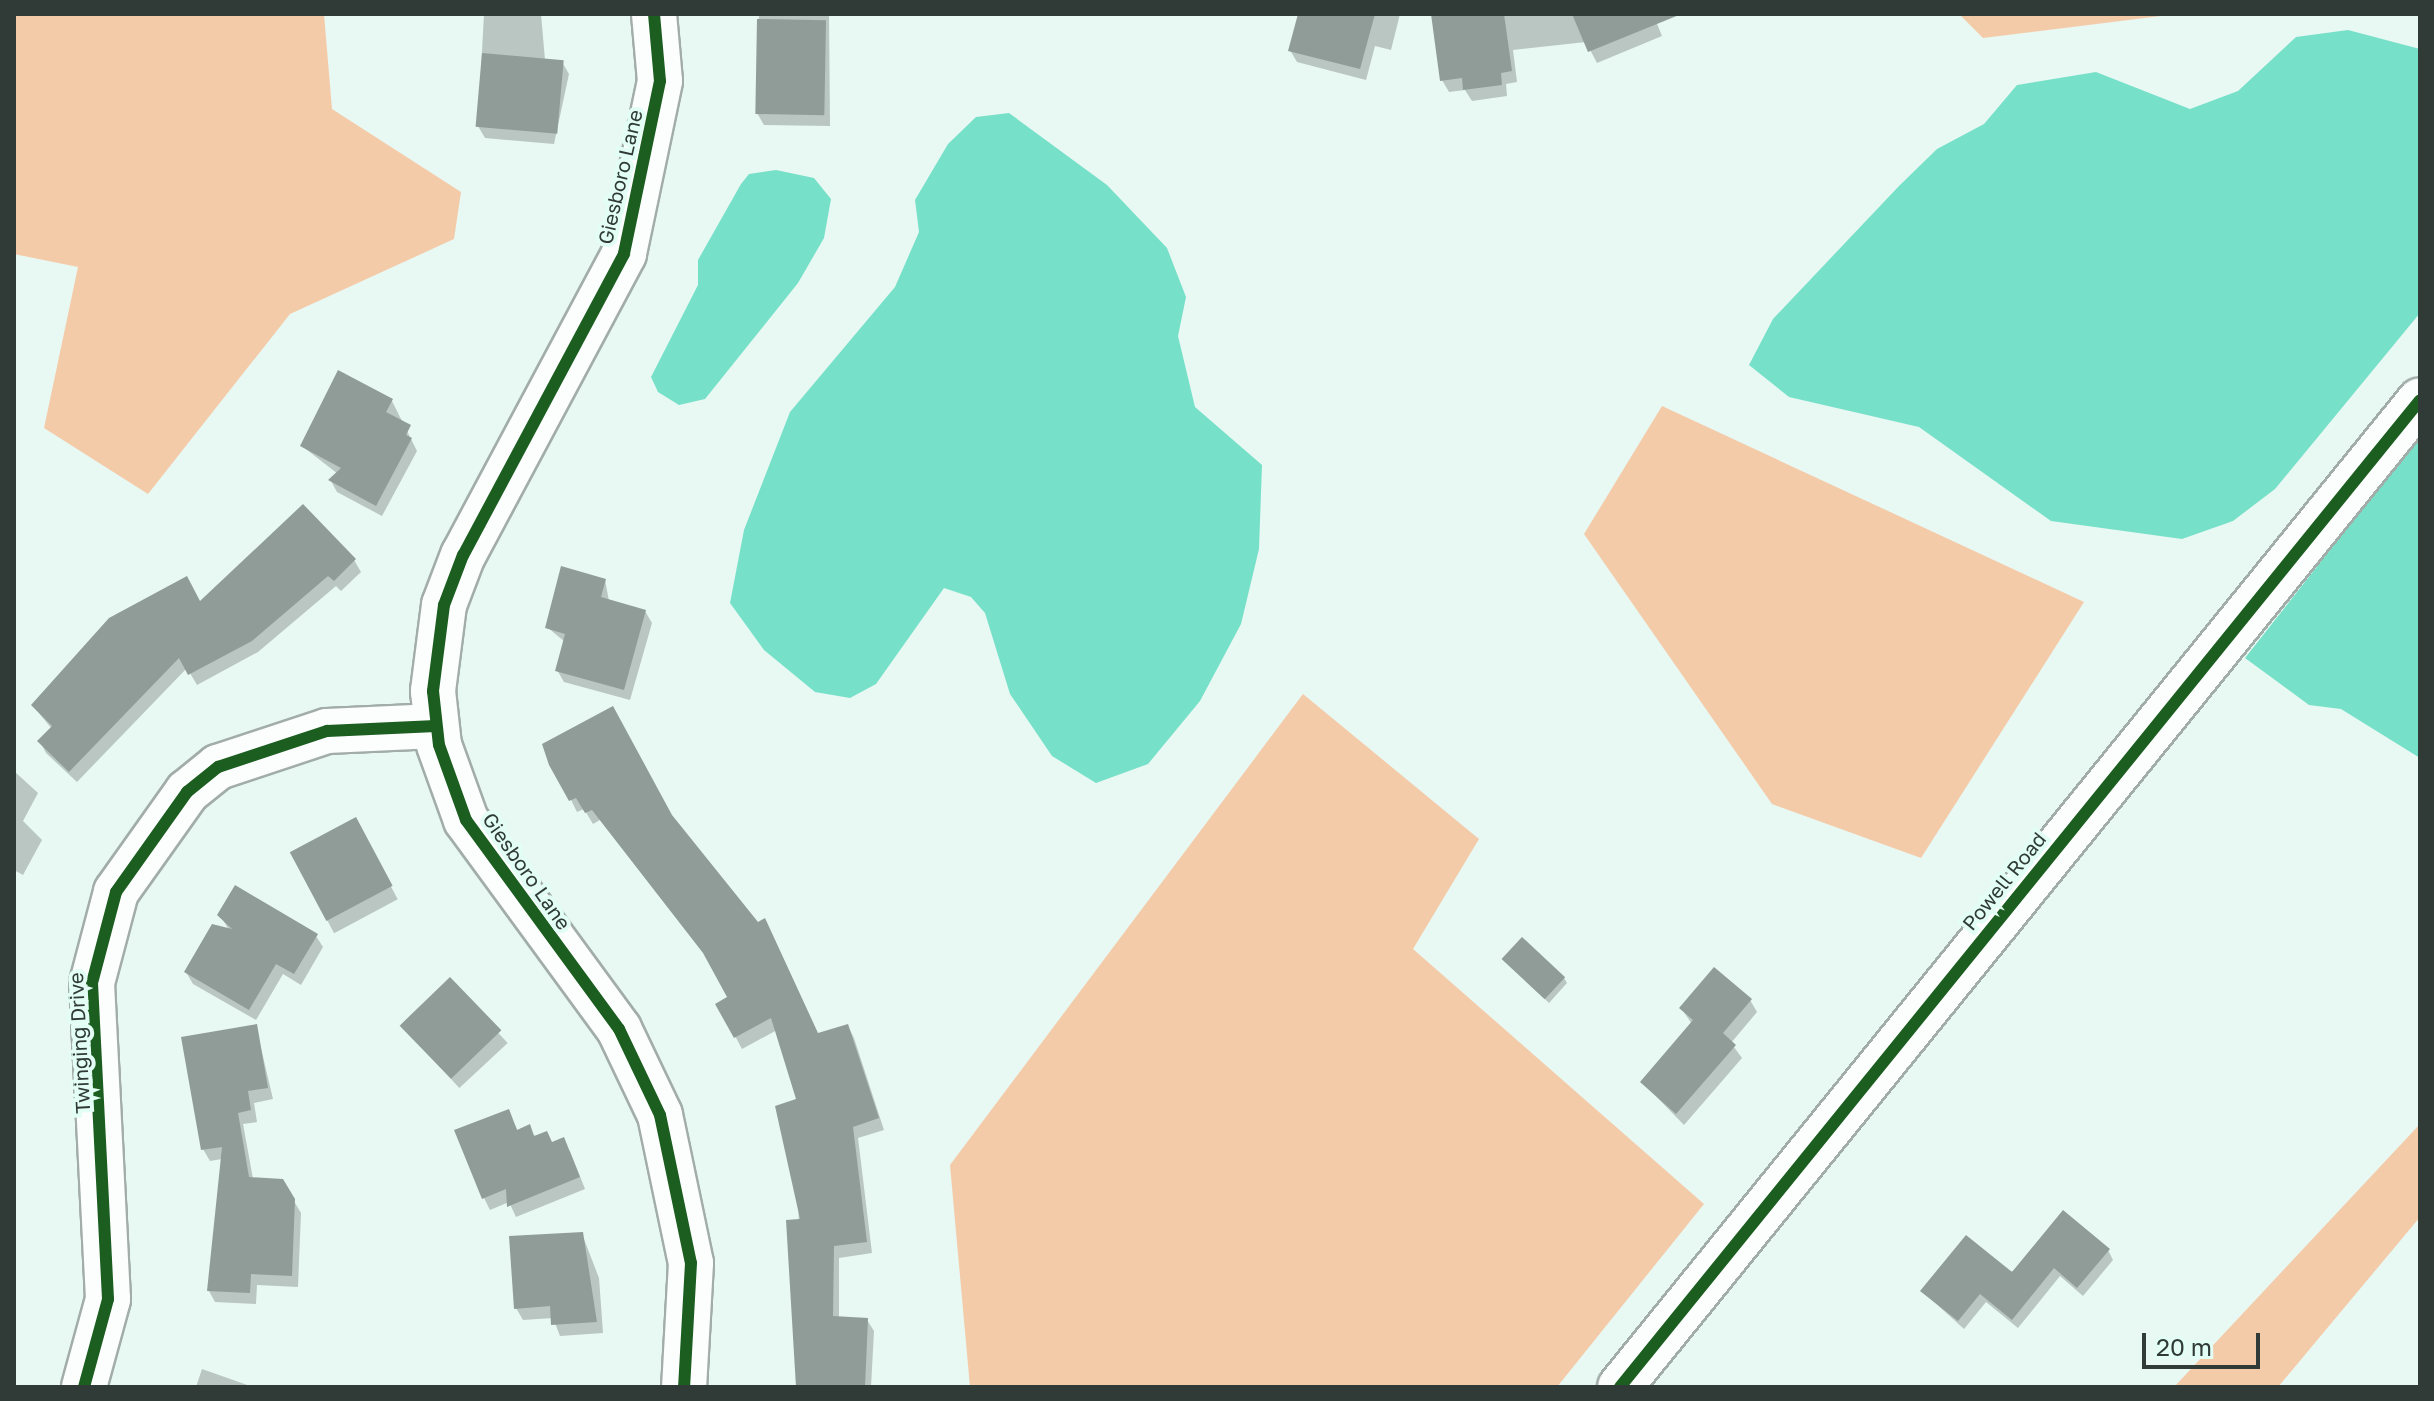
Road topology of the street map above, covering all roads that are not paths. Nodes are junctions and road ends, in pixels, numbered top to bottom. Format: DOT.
graph roads {
  1 [pos="654,14"];
  2 [pos="2420,400"];
  3 [pos="436,726"];
  4 [pos="84,1387"];
  5 [pos="684,1387"];
  6 [pos="1620,1387"];
  1 -- 3 [label="street, Giesboro Lane"];
  2 -- 6 [label="street, Powell Road"];
  3 -- 4 [label="street, Twinging Drive"];
  3 -- 5 [label="street, Giesboro Lane"];
}
